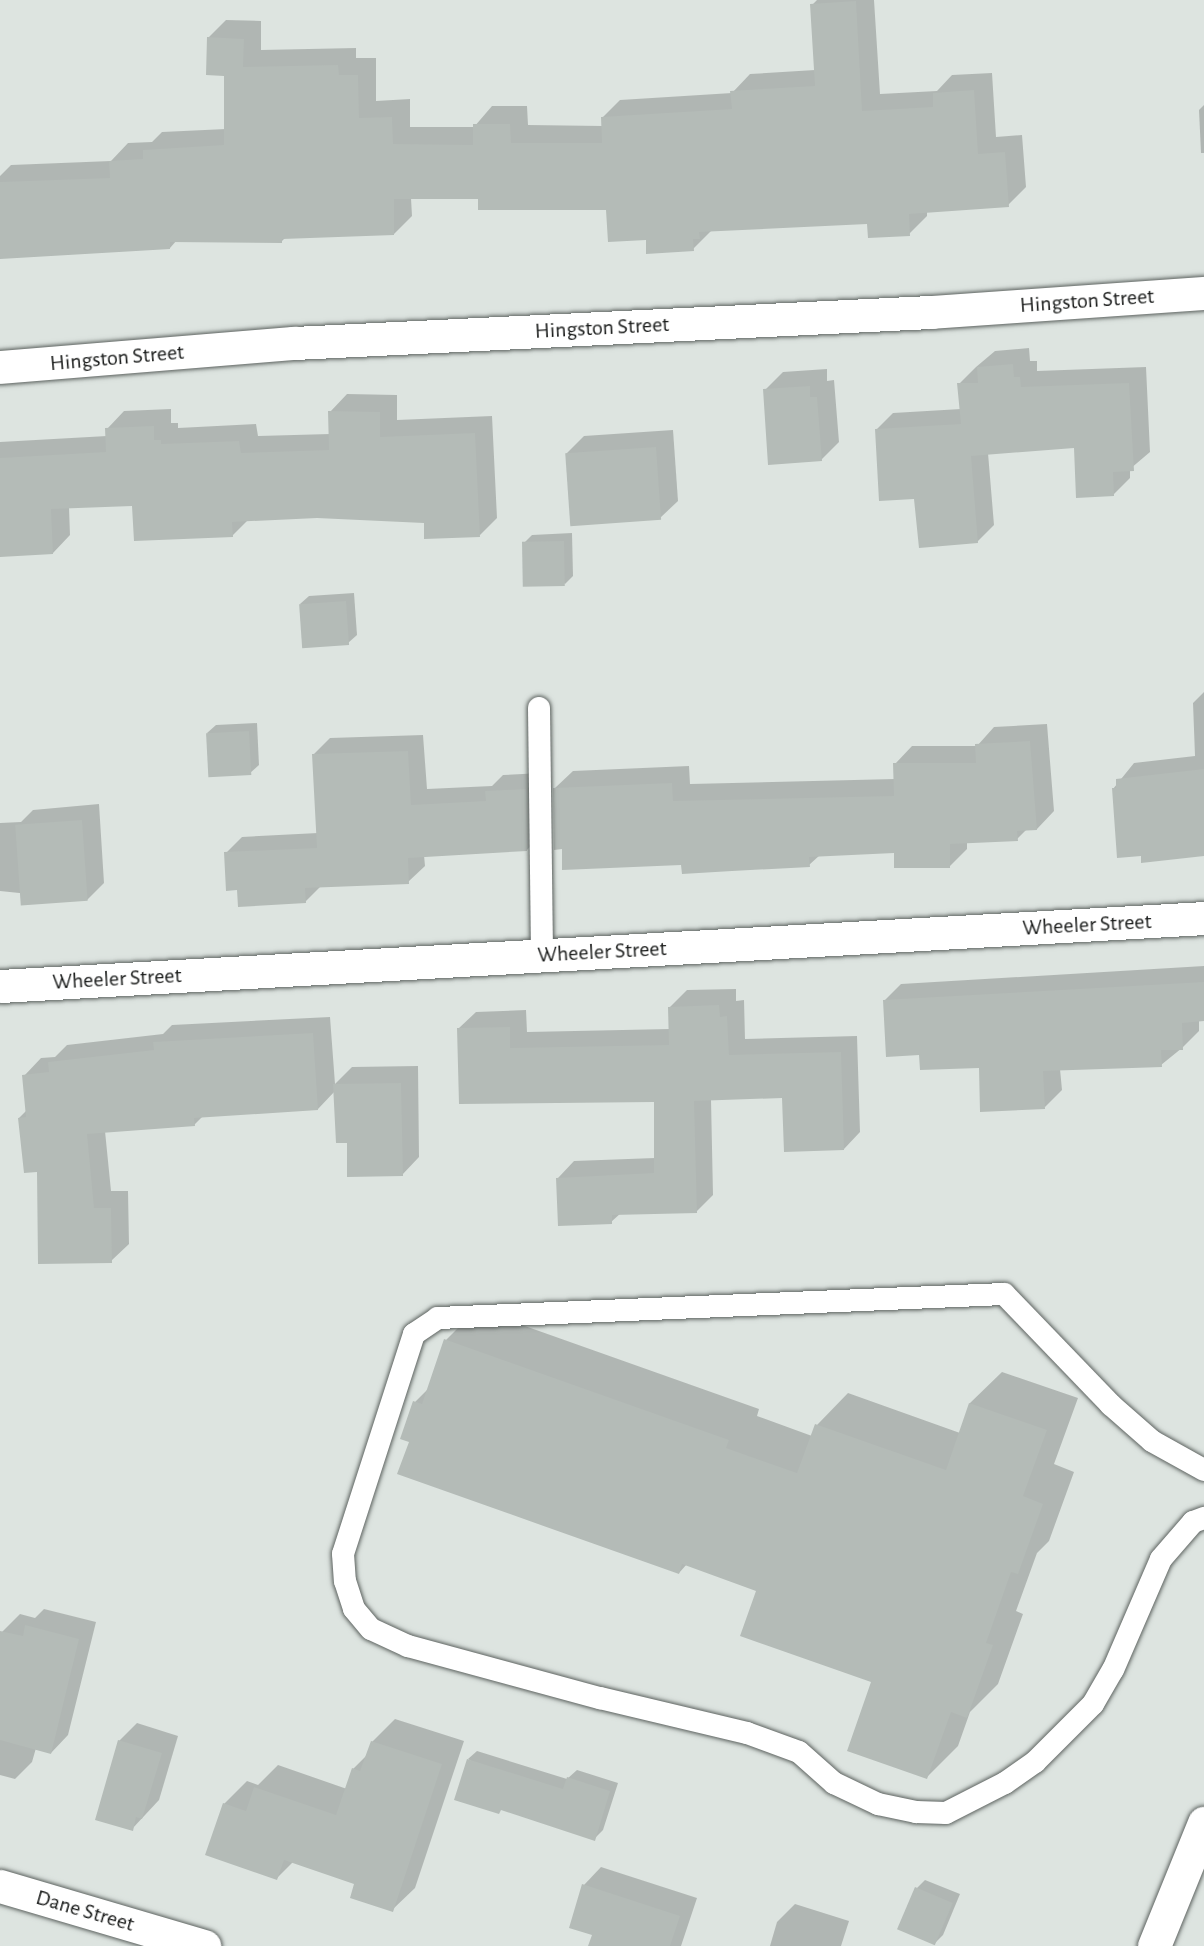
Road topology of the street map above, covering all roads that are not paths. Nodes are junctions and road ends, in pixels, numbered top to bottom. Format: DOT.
graph roads {
  1 [pos="1204,292"];
  2 [pos="0,367"];
  3 [pos="540,708"];
  4 [pos="1204,918"];
  5 [pos="542,956"];
  6 [pos="0,986"];
  7 [pos="1204,1470"];
  8 [pos="1204,1518"];
  9 [pos="1204,1823"];
  10 [pos="0,1886"];
  11 [pos="204,1946"];
  12 [pos="1154,1946"];
  1 -- 2 [label="street, Hingston Street"];
  3 -- 5 [label="lane"];
  4 -- 5 [label="street, Wheeler Street"];
  5 -- 6 [label="street, Wheeler Street"];
  7 -- 8 [label="lane"];
  9 -- 12 [label="street"];
  10 -- 11 [label="street, Dane Street"];
}
